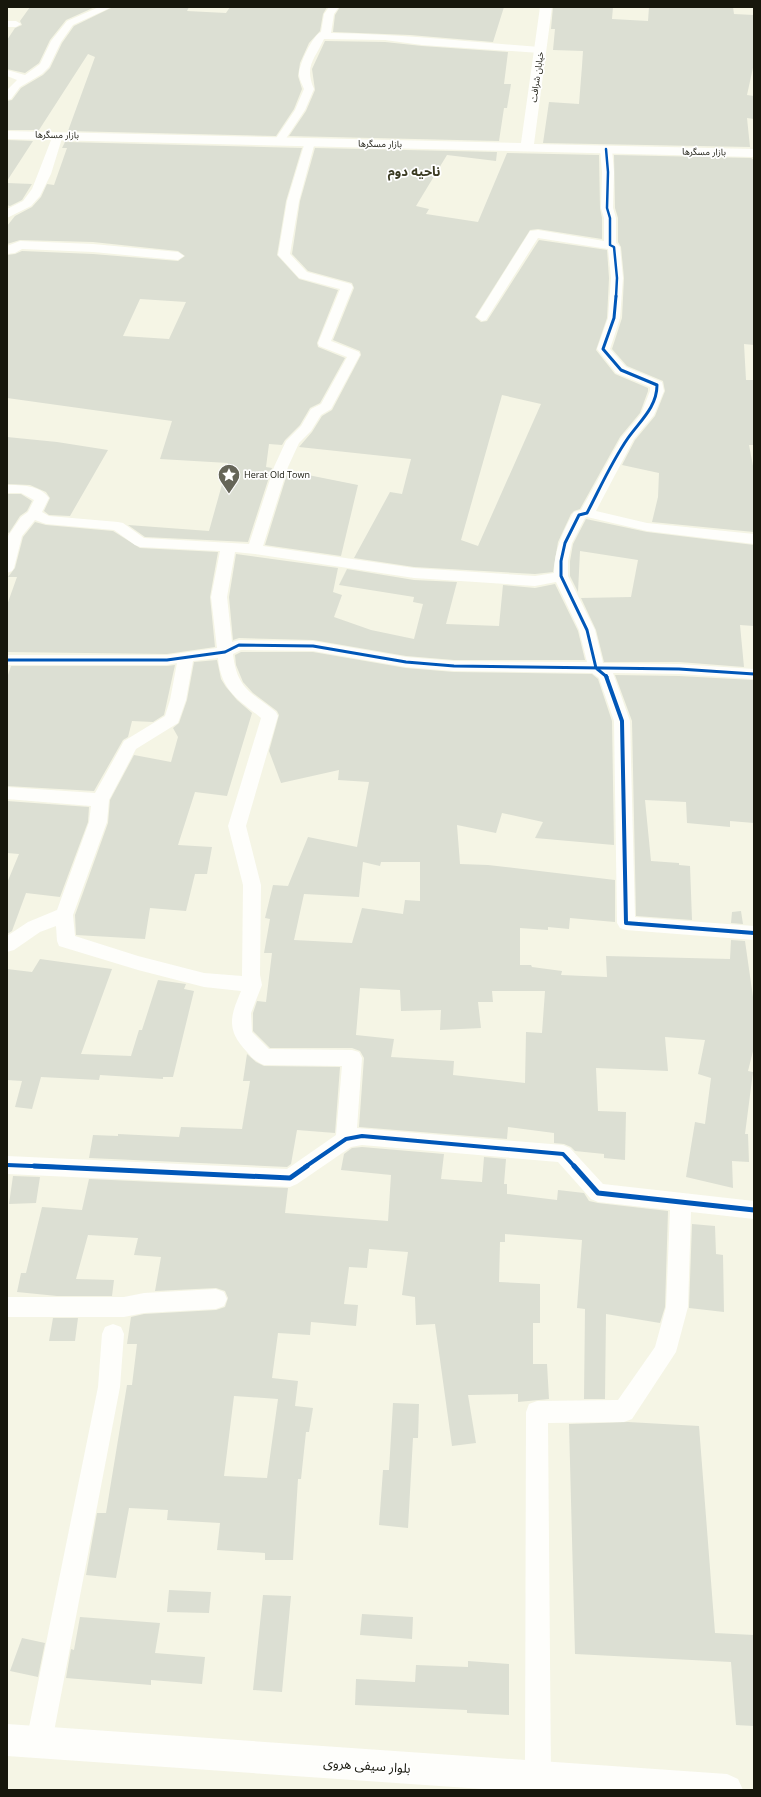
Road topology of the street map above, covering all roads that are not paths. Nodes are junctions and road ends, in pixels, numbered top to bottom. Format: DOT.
graph roads {
  1 [pos="107,7"];
  2 [pos="334,7"];
  3 [pos="546,7"];
  4 [pos="320,36"];
  5 [pos="540,50"];
  6 [pos="7,73"];
  7 [pos="25,79"];
  8 [pos="7,97"];
  9 [pos="7,135"];
  10 [pos="58,135"];
  11 [pos="279,141"];
  12 [pos="310,142"];
  13 [pos="527,147"];
  14 [pos="606,149"];
  15 [pos="754,153"];
  16 [pos="7,215"];
  17 [pos="610,245"];
  18 [pos="7,250"];
  19 [pos="178,256"];
  20 [pos="482,318"];
  21 [pos="7,489"];
  22 [pos="587,513"];
  23 [pos="34,514"];
  24 [pos="754,539"];
  25 [pos="228,548"];
  26 [pos="255,549"];
  27 [pos="7,568"];
  28 [pos="561,576"];
  29 [pos="225,652"];
  30 [pos="186,656"];
  31 [pos="7,660"];
  32 [pos="596,668"];
  33 [pos="754,674"];
  34 [pos="7,793"];
  35 [pos="100,800"];
  36 [pos="64,915"];
  37 [pos="754,933"];
  38 [pos="7,945"];
  39 [pos="253,985"];
  40 [pos="346,1138"];
  41 [pos="7,1165"];
  42 [pos="681,1201"];
  43 [pos="754,1210"];
  44 [pos="216,1299"];
  45 [pos="7,1307"];
  46 [pos="113,1334"];
  47 [pos="7,1740"];
  48 [pos="39,1742"];
  49 [pos="538,1777"];
  50 [pos="727,1790"];
  1 -- 7 [label="street"];
  2 -- 4 [label="street"];
  3 -- 5 [label="street, خیابان شرافت"];
  4 -- 5 [label="street"];
  4 -- 11 [label="street"];
  5 -- 13 [label="street, خیابان شرافت"];
  6 -- 7 [label="street"];
  7 -- 8 [label="street"];
  9 -- 10 [label="street, بازار مسگرها"];
  10 -- 11 [label="street, بازار مسگرها"];
  10 -- 16 [label="street"];
  11 -- 12 [label="street, بازار مسگرها"];
  12 -- 13 [label="street, بازار مسگرها"];
  12 -- 26 [label="street"];
  13 -- 14 [label="street, بازار مسگرها"];
  14 -- 15 [label="street, بازار مسگرها"];
  14 -- 17 [label="street"];
  17 -- 20 [label="street"];
  17 -- 22 [label="street"];
  18 -- 19 [label="street"];
  21 -- 23 [label="street"];
  22 -- 24 [label="street"];
  22 -- 28 [label="street"];
  23 -- 25 [label="street"];
  23 -- 27 [label="street"];
  25 -- 26 [label="street"];
  25 -- 29 [label="street"];
  26 -- 28 [label="street"];
  28 -- 32 [label="street"];
  29 -- 30 [label="street"];
  29 -- 32 [label="street"];
  29 -- 39 [label="street"];
  30 -- 31 [label="street"];
  30 -- 35 [label="street"];
  32 -- 33 [label="street"];
  32 -- 37 [label="street"];
  34 -- 35 [label="street"];
  35 -- 36 [label="street"];
  36 -- 38 [label="street"];
  36 -- 39 [label="street"];
  39 -- 40 [label="street"];
  40 -- 41 [label="street"];
  40 -- 42 [label="street"];
  42 -- 43 [label="street"];
  42 -- 49 [label="street"];
  44 -- 45 [label="street"];
  46 -- 48 [label="street"];
  47 -- 48 [label="street, بلوار سیفی هروی"];
  48 -- 49 [label="street, بلوار سیفی هروی"];
  49 -- 50 [label="street, بلوار سیفی هروی"];
}
